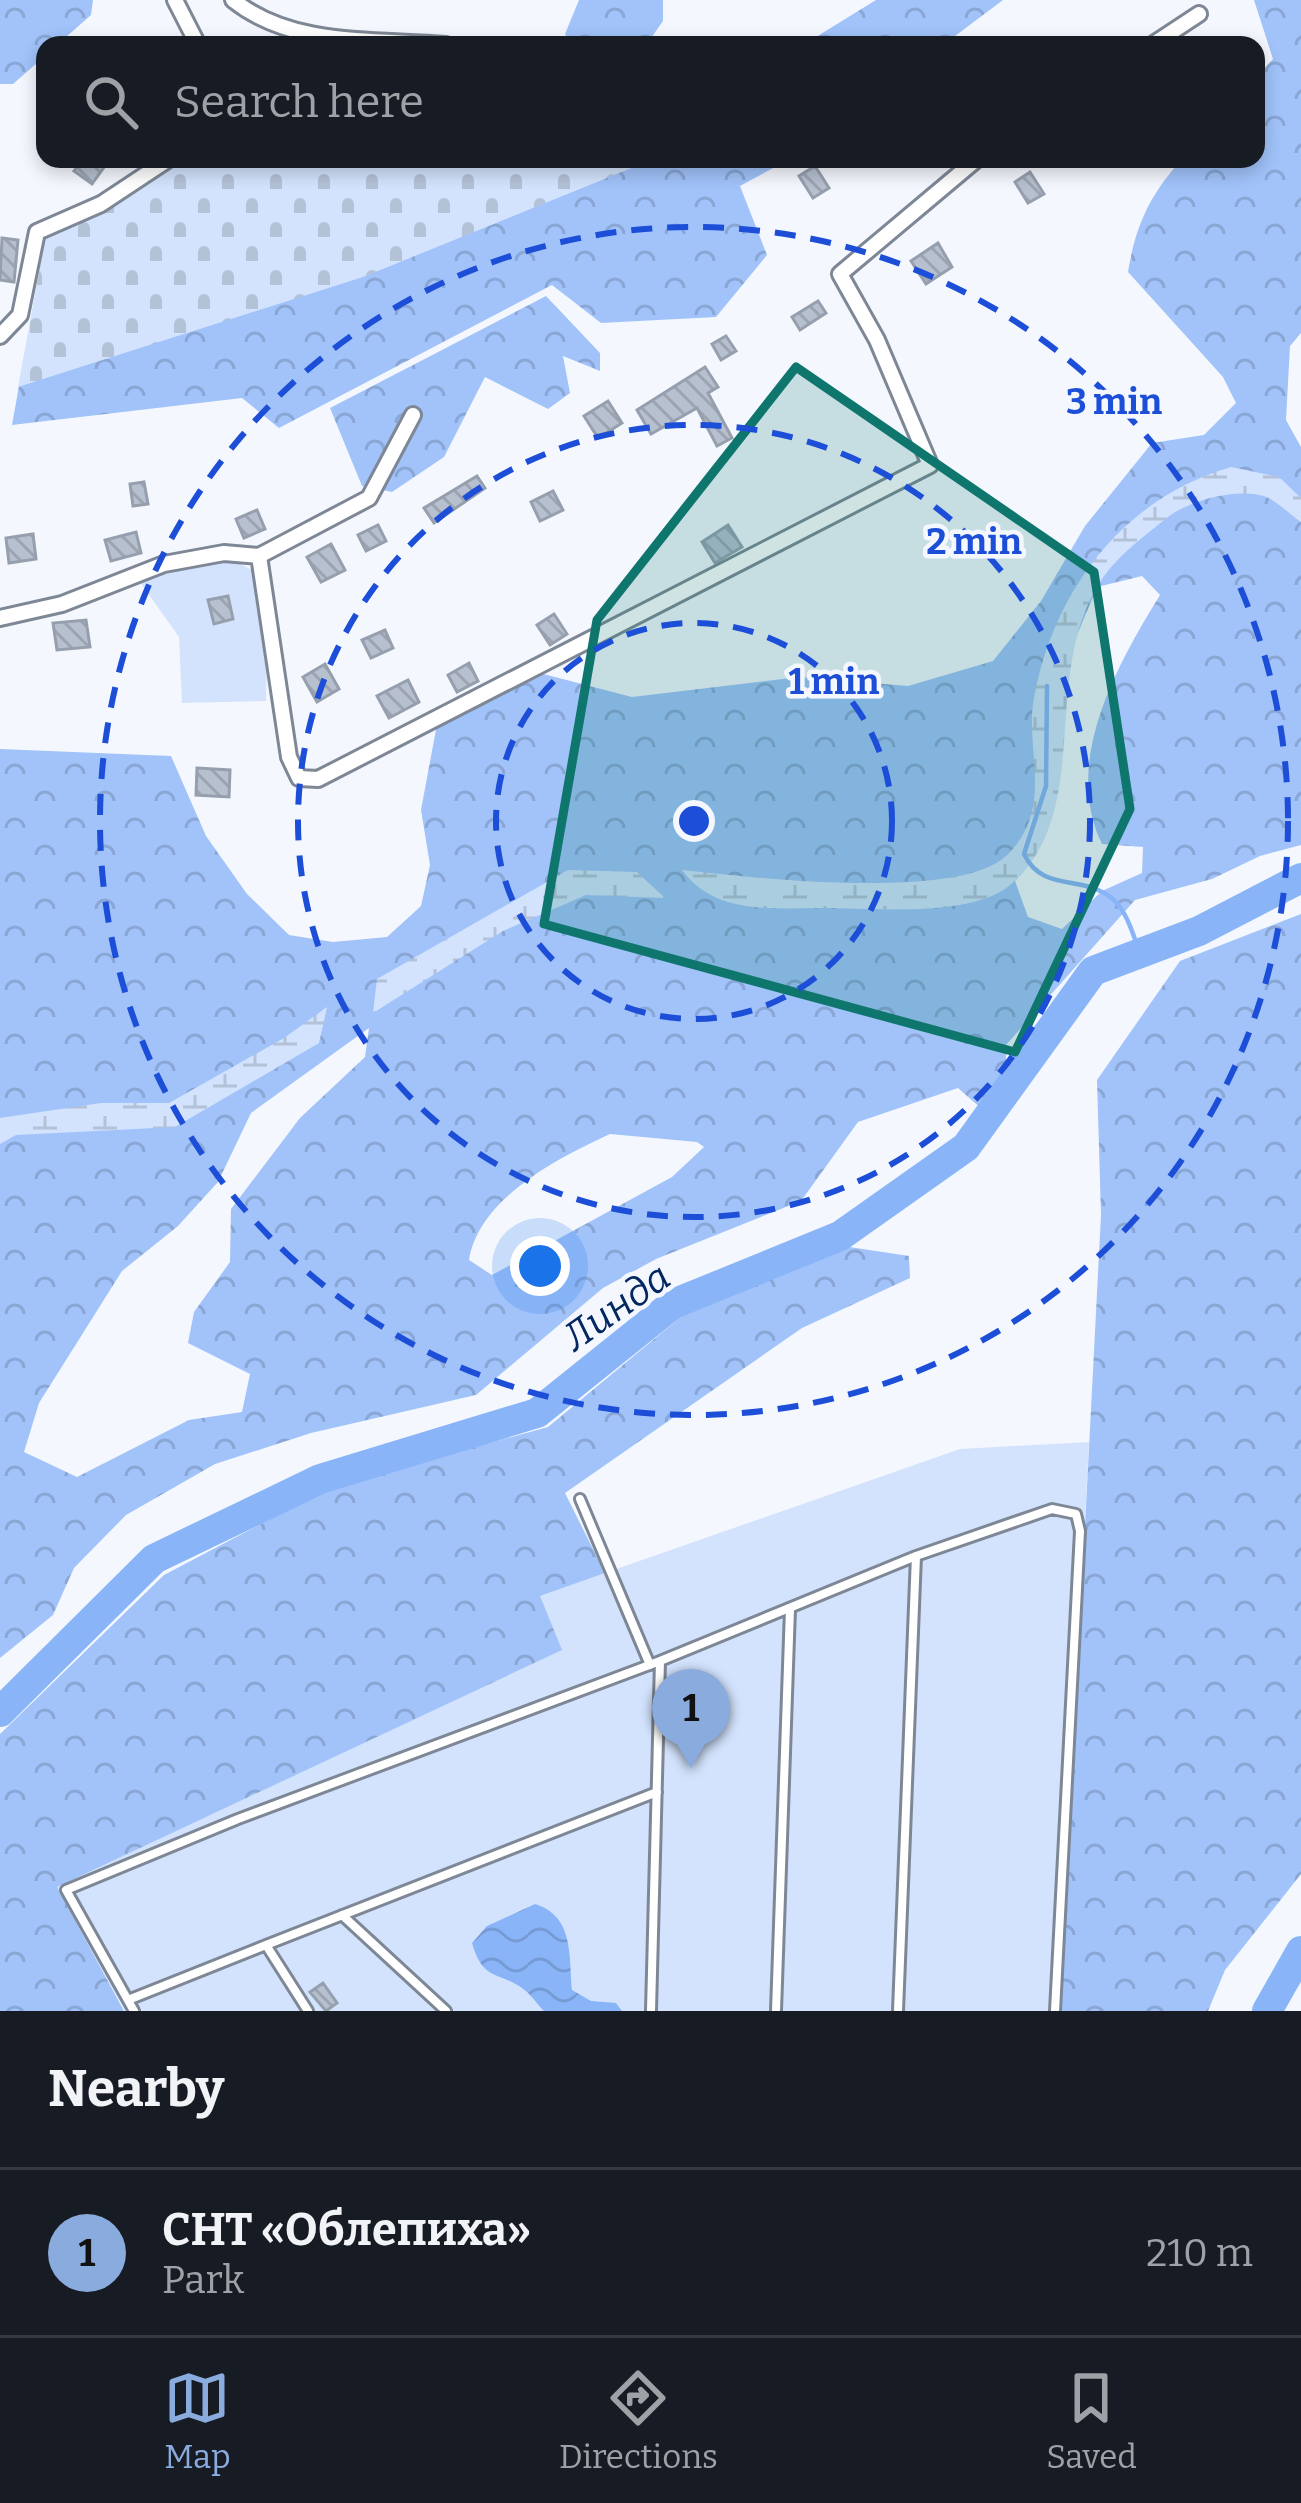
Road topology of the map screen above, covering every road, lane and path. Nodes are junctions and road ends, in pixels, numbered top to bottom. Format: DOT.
graph roads {
  1 [pos="175,0"];
  2 [pos="233,0"];
  3 [pos="1199,14"];
  4 [pos="193,36"];
  5 [pos="321,36"];
  6 [pos="1166,36"];
  7 [pos="155,168"];
  8 [pos="966,168"];
  9 [pos="0,336"];
  10 [pos="413,415"];
  11 [pos="259,556"];
  12 [pos="0,618"];
  13 [pos="580,1499"];
  14 [pos="916,1556"];
  15 [pos="790,1609"];
  16 [pos="660,1661"];
  17 [pos="650,1666"];
  18 [pos="657,1792"];
  19 [pos="342,1916"];
  20 [pos="266,1945"];
  21 [pos="128,2000"];
  22 [pos="134,2011"];
  23 [pos="308,2011"];
  24 [pos="446,2011"];
  25 [pos="651,2011"];
  26 [pos="776,2011"];
  27 [pos="898,2011"];
  28 [pos="1054,2011"];
  1 -- 4 [label="street"];
  2 -- 5 [label="street"];
  3 -- 6 [label="street"];
  7 -- 9 [label="street"];
  8 -- 11 [label="street"];
  10 -- 11 [label="street"];
  11 -- 12 [label="street"];
  13 -- 17 [label="lane"];
  14 -- 15 [label="lane"];
  14 -- 27 [label="lane"];
  14 -- 28 [label="lane"];
  15 -- 16 [label="lane"];
  15 -- 26 [label="lane"];
  16 -- 17 [label="lane"];
  16 -- 18 [label="lane"];
  17 -- 21 [label="lane"];
  18 -- 19 [label="lane"];
  18 -- 25 [label="lane"];
  19 -- 20 [label="lane"];
  19 -- 24 [label="lane"];
  20 -- 21 [label="lane"];
  20 -- 23 [label="lane"];
  21 -- 22 [label="lane"];
}
